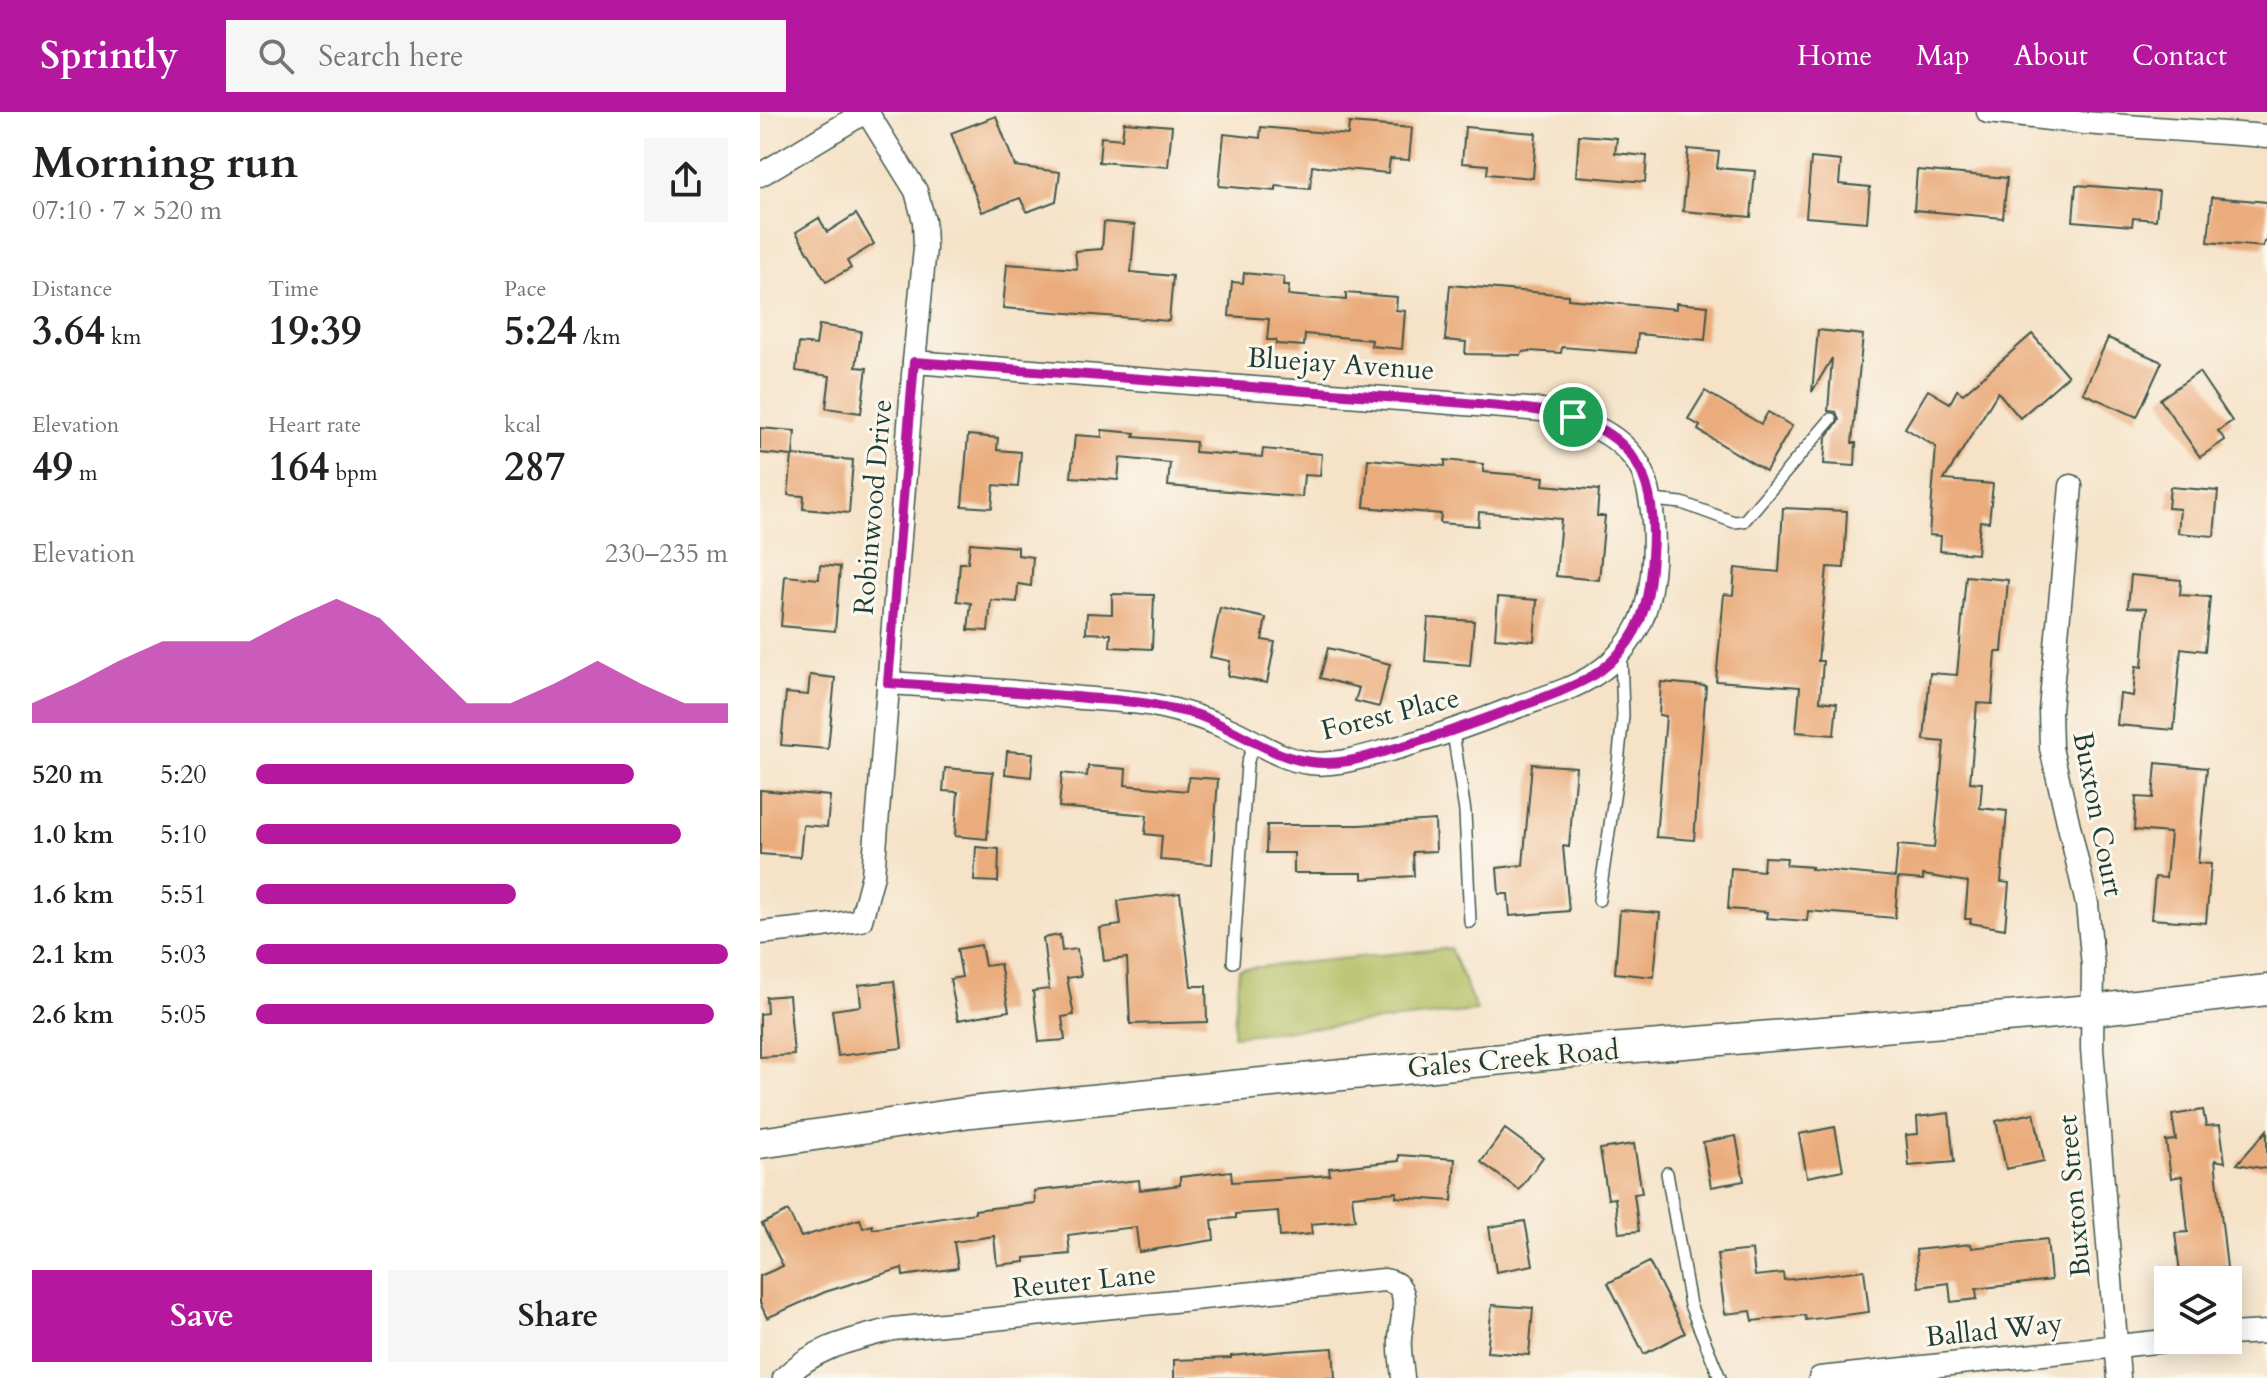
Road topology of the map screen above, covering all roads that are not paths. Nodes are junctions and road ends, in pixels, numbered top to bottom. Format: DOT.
graph roads {
  1 [pos="866,112"];
  2 [pos="1988,112"];
  3 [pos="2267,136"];
  4 [pos="760,175"];
  5 [pos="914,362"];
  6 [pos="1831,419"];
  7 [pos="2071,486"];
  8 [pos="1652,500"];
  9 [pos="1651,570"];
  10 [pos="1621,652"];
  11 [pos="888,683"];
  12 [pos="1453,732"];
  13 [pos="1254,742"];
  14 [pos="1599,900"];
  15 [pos="1470,922"];
  16 [pos="760,933"];
  17 [pos="1233,962"];
  18 [pos="2267,990"];
  19 [pos="2092,1010"];
  20 [pos="760,1143"];
  21 [pos="1667,1173"];
  22 [pos="2267,1332"];
  23 [pos="2242,1333"];
  24 [pos="2154,1342"];
  25 [pos="2115,1346"];
  26 [pos="784,1378"];
  27 [pos="1403,1378"];
  28 [pos="1720,1378"];
  29 [pos="1820,1378"];
  30 [pos="2119,1378"];
  1 -- 4 [label="street"];
  1 -- 5 [label="street, Robinwood Drive"];
  2 -- 3 [label="street"];
  5 -- 8 [label="street, Bluejay Avenue"];
  5 -- 11 [label="street, Robinwood Drive"];
  6 -- 8 [label="lane"];
  7 -- 19 [label="street, Buxton Court"];
  8 -- 9 [label="street, Bluejay Avenue"];
  9 -- 10 [label="street, Forest Place"];
  10 -- 12 [label="street, Forest Place"];
  10 -- 14 [label="lane"];
  11 -- 13 [label="street, Forest Place"];
  11 -- 16 [label="street, Robinwood Drive"];
  12 -- 13 [label="street, Forest Place"];
  12 -- 15 [label="lane"];
  13 -- 17 [label="lane"];
  18 -- 19 [label="main road, Gales Creek Road"];
  19 -- 20 [label="main road, Gales Creek Road"];
  19 -- 25 [label="street, Buxton Street"];
  21 -- 28 [label="lane"];
  22 -- 23 [label="street"];
  24 -- 25 [label="street, Ballad Way"];
  25 -- 29 [label="street, Ballad Way"];
  25 -- 30 [label="street, Buxton Street"];
  26 -- 27 [label="street, Reuter Lane"];
}
